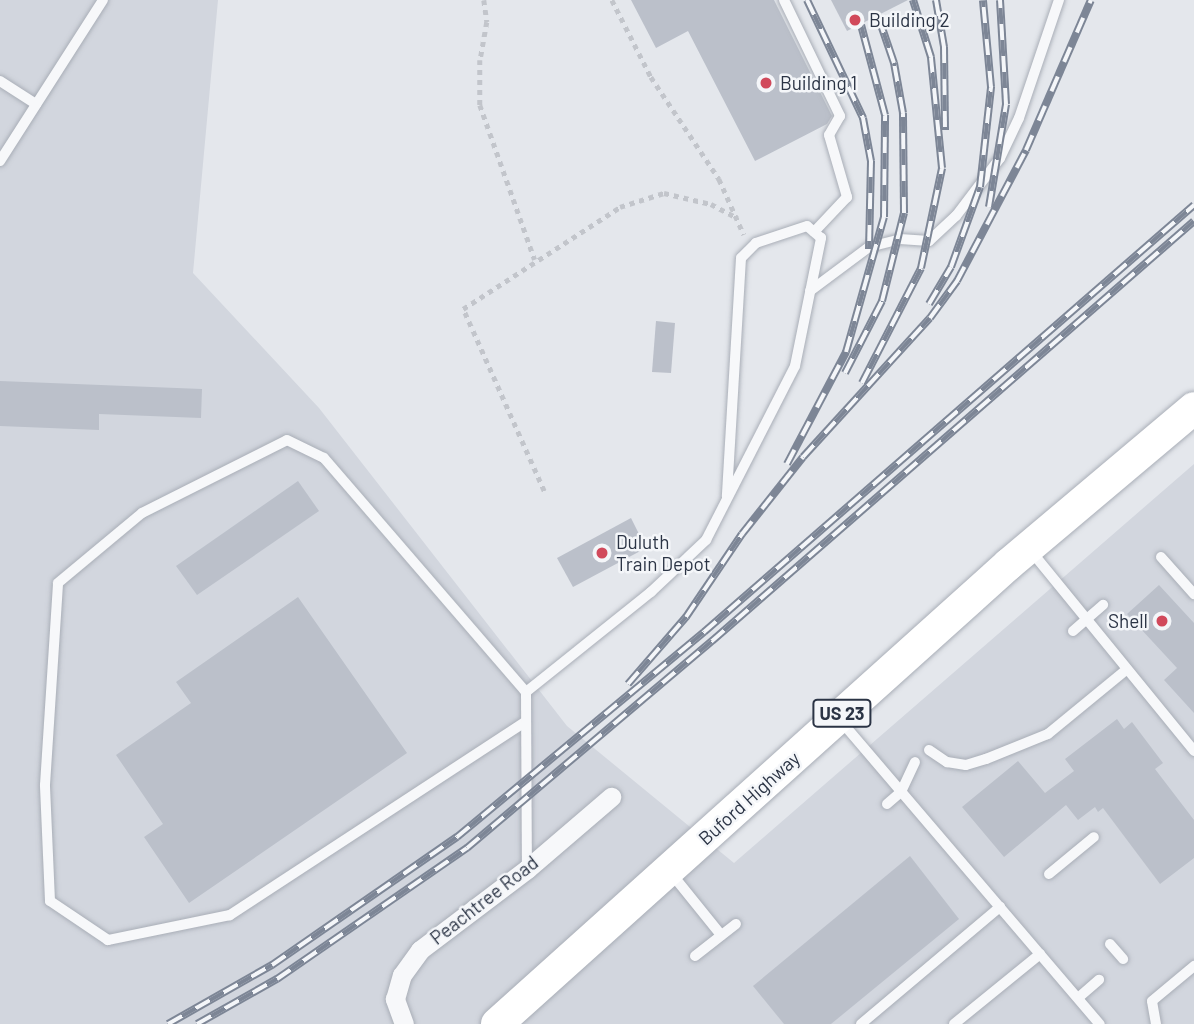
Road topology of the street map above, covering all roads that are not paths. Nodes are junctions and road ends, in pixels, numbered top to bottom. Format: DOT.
graph roads {
  1 [pos="103,0"];
  2 [pos="784,0"];
  3 [pos="1059,0"];
  4 [pos="0,81"];
  5 [pos="36,104"];
  6 [pos="0,161"];
  7 [pos="814,232"];
  8 [pos="810,292"];
  9 [pos="1194,408"];
  10 [pos="727,497"];
  11 [pos="1028,548"];
  12 [pos="1161,557"];
  13 [pos="1194,594"];
  14 [pos="1103,606"];
  15 [pos="1087,619"];
  16 [pos="1073,631"];
  17 [pos="1127,669"];
  18 [pos="526,692"];
  19 [pos="838,717"];
  20 [pos="524,722"];
  21 [pos="929,750"];
  22 [pos="1194,751"];
  23 [pos="915,762"];
  24 [pos="901,792"];
  25 [pos="611,797"];
  26 [pos="887,803"];
  27 [pos="1094,838"];
  28 [pos="527,869"];
  29 [pos="669,871"];
  30 [pos="1049,874"];
  31 [pos="1000,907"];
  32 [pos="736,923"];
  33 [pos="721,936"];
  34 [pos="1110,944"];
  35 [pos="1040,954"];
  36 [pos="695,956"];
  37 [pos="1123,959"];
  38 [pos="1194,966"];
  39 [pos="1099,980"];
  40 [pos="1078,998"];
  41 [pos="510,1020"];
  42 [pos="1158,1023"];
  43 [pos="404,1024"];
  44 [pos="861,1024"];
  45 [pos="954,1024"];
  46 [pos="1100,1024"];
  1 -- 5 [label="lane"];
  2 -- 7 [label="lane"];
  3 -- 8 [label="lane"];
  4 -- 5 [label="lane"];
  5 -- 6 [label="lane"];
  7 -- 8 [label="lane"];
  7 -- 10 [label="lane"];
  8 -- 10 [label="lane"];
  9 -- 11 [label="main road, Buford Highway / US 23"];
  10 -- 18 [label="lane"];
  11 -- 15 [label="lane"];
  11 -- 19 [label="main road, Buford Highway / US 23"];
  12 -- 13 [label="lane"];
  14 -- 15 [label="lane"];
  15 -- 16 [label="lane"];
  15 -- 17 [label="lane"];
  17 -- 21 [label="lane"];
  17 -- 22 [label="lane"];
  18 -- 20 [label="lane"];
  18 -- 20 [label="lane"];
  19 -- 24 [label="lane"];
  19 -- 29 [label="main road, Buford Highway / US 23"];
  20 -- 28 [label="lane"];
  23 -- 24 [label="lane"];
  24 -- 26 [label="lane"];
  24 -- 31 [label="lane"];
  25 -- 28 [label="street, Peachtree Road"];
  27 -- 30 [label="lane"];
  28 -- 43 [label="street, Peachtree Road"];
  29 -- 33 [label="lane"];
  29 -- 41 [label="main road, Buford Highway / US 23"];
  31 -- 35 [label="lane"];
  31 -- 44 [label="lane"];
  32 -- 33 [label="lane"];
  33 -- 36 [label="lane"];
  34 -- 37 [label="lane"];
  35 -- 40 [label="lane"];
  35 -- 45 [label="lane"];
  38 -- 42 [label="lane"];
  39 -- 40 [label="lane"];
  40 -- 46 [label="lane"];
}
